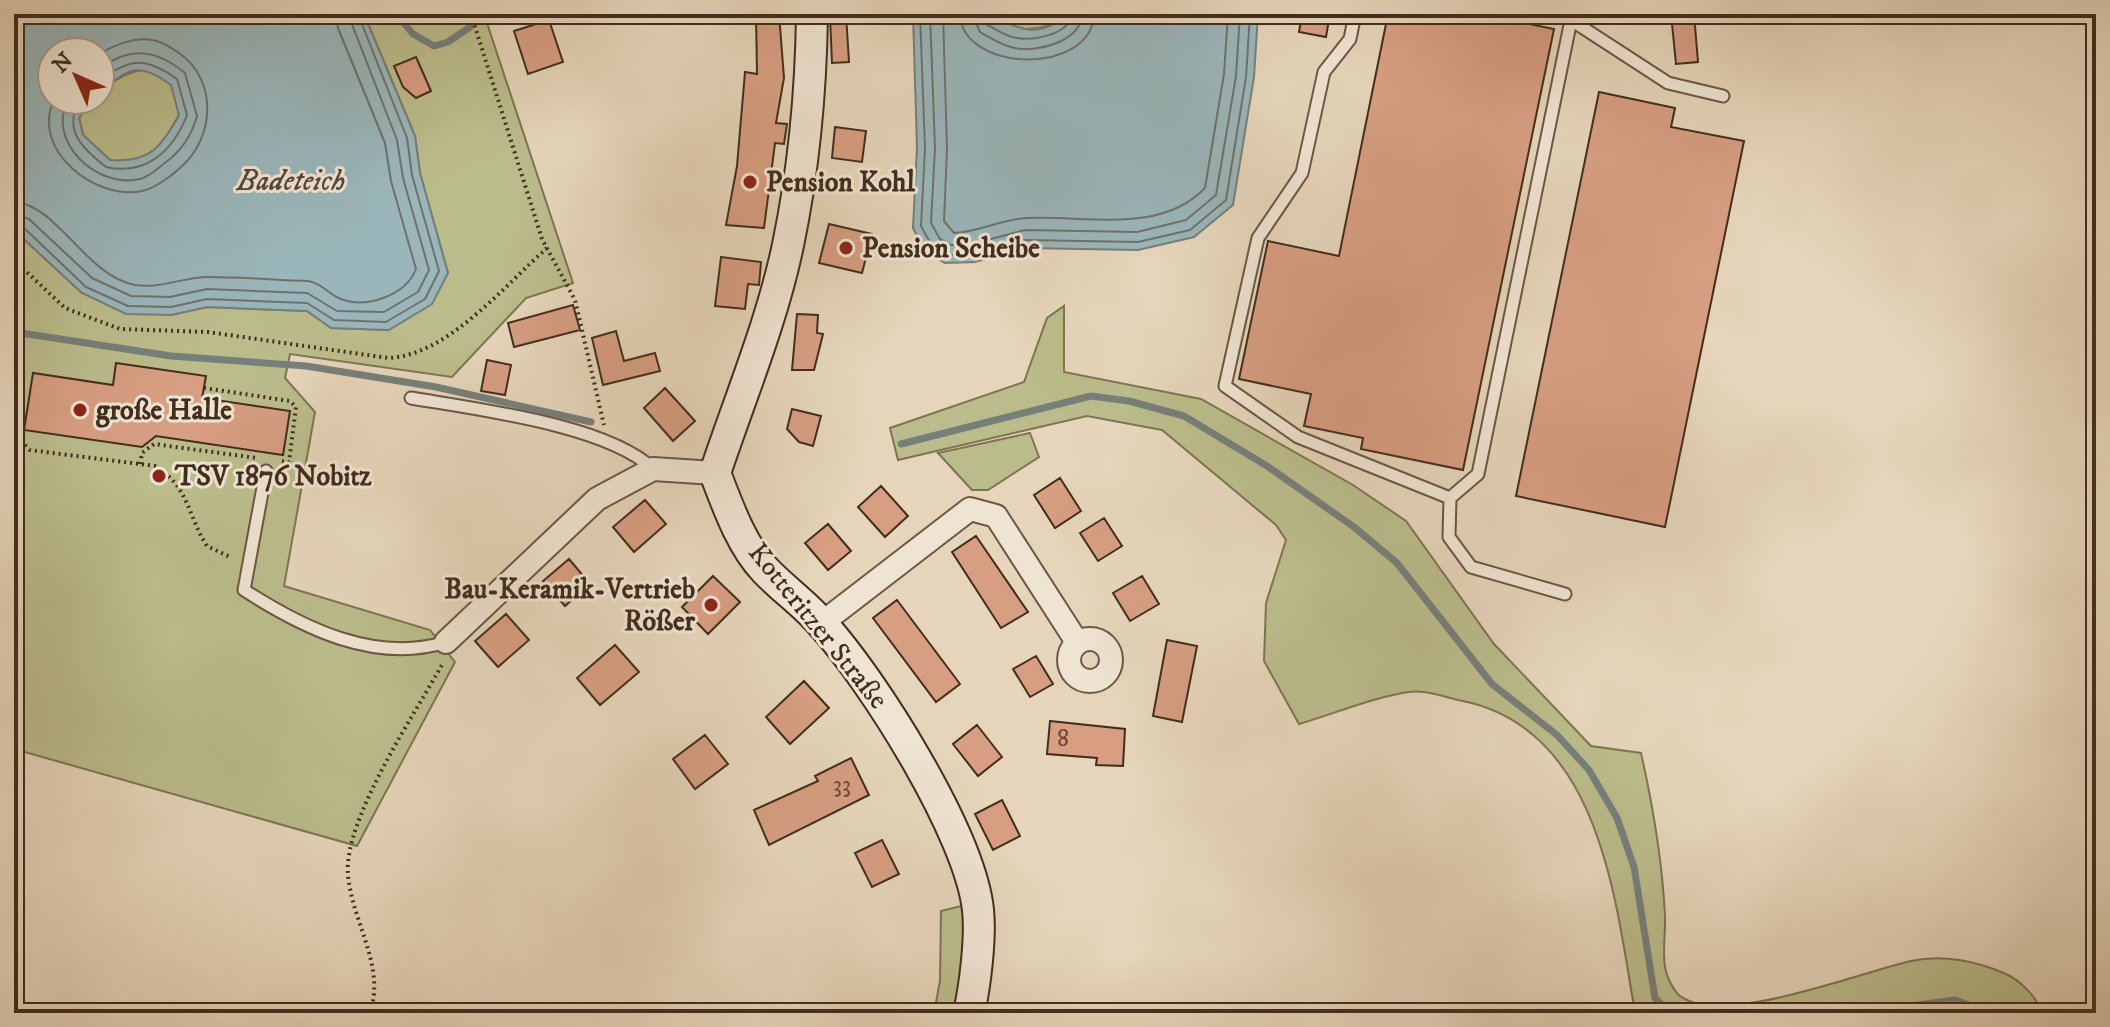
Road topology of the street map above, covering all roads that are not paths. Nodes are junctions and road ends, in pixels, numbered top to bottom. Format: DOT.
graph roads {
  1 [pos="812,14"];
  2 [pos="1355,14"];
  3 [pos="1555,14"];
  4 [pos="1571,20"];
  5 [pos="1723,96"];
  6 [pos="411,398"];
  7 [pos="653,469"];
  8 [pos="266,471"];
  9 [pos="715,473"];
  10 [pos="1450,498"];
  11 [pos="1565,594"];
  12 [pos="822,623"];
  13 [pos="446,642"];
  14 [pos="1077,642"];
  15 [pos="969,1013"];
  1 -- 9 [label="street"];
  2 -- 10 [label="lane"];
  3 -- 4 [label="lane"];
  4 -- 5 [label="lane"];
  4 -- 10 [label="lane"];
  6 -- 7 [label="lane"];
  7 -- 9 [label="street"];
  7 -- 13 [label="street"];
  8 -- 13 [label="lane"];
  9 -- 12 [label="street, Kotteritzer Straße"];
  10 -- 11 [label="lane"];
  12 -- 14 [label="street"];
  12 -- 15 [label="street, Kotteritzer Straße"];
}
